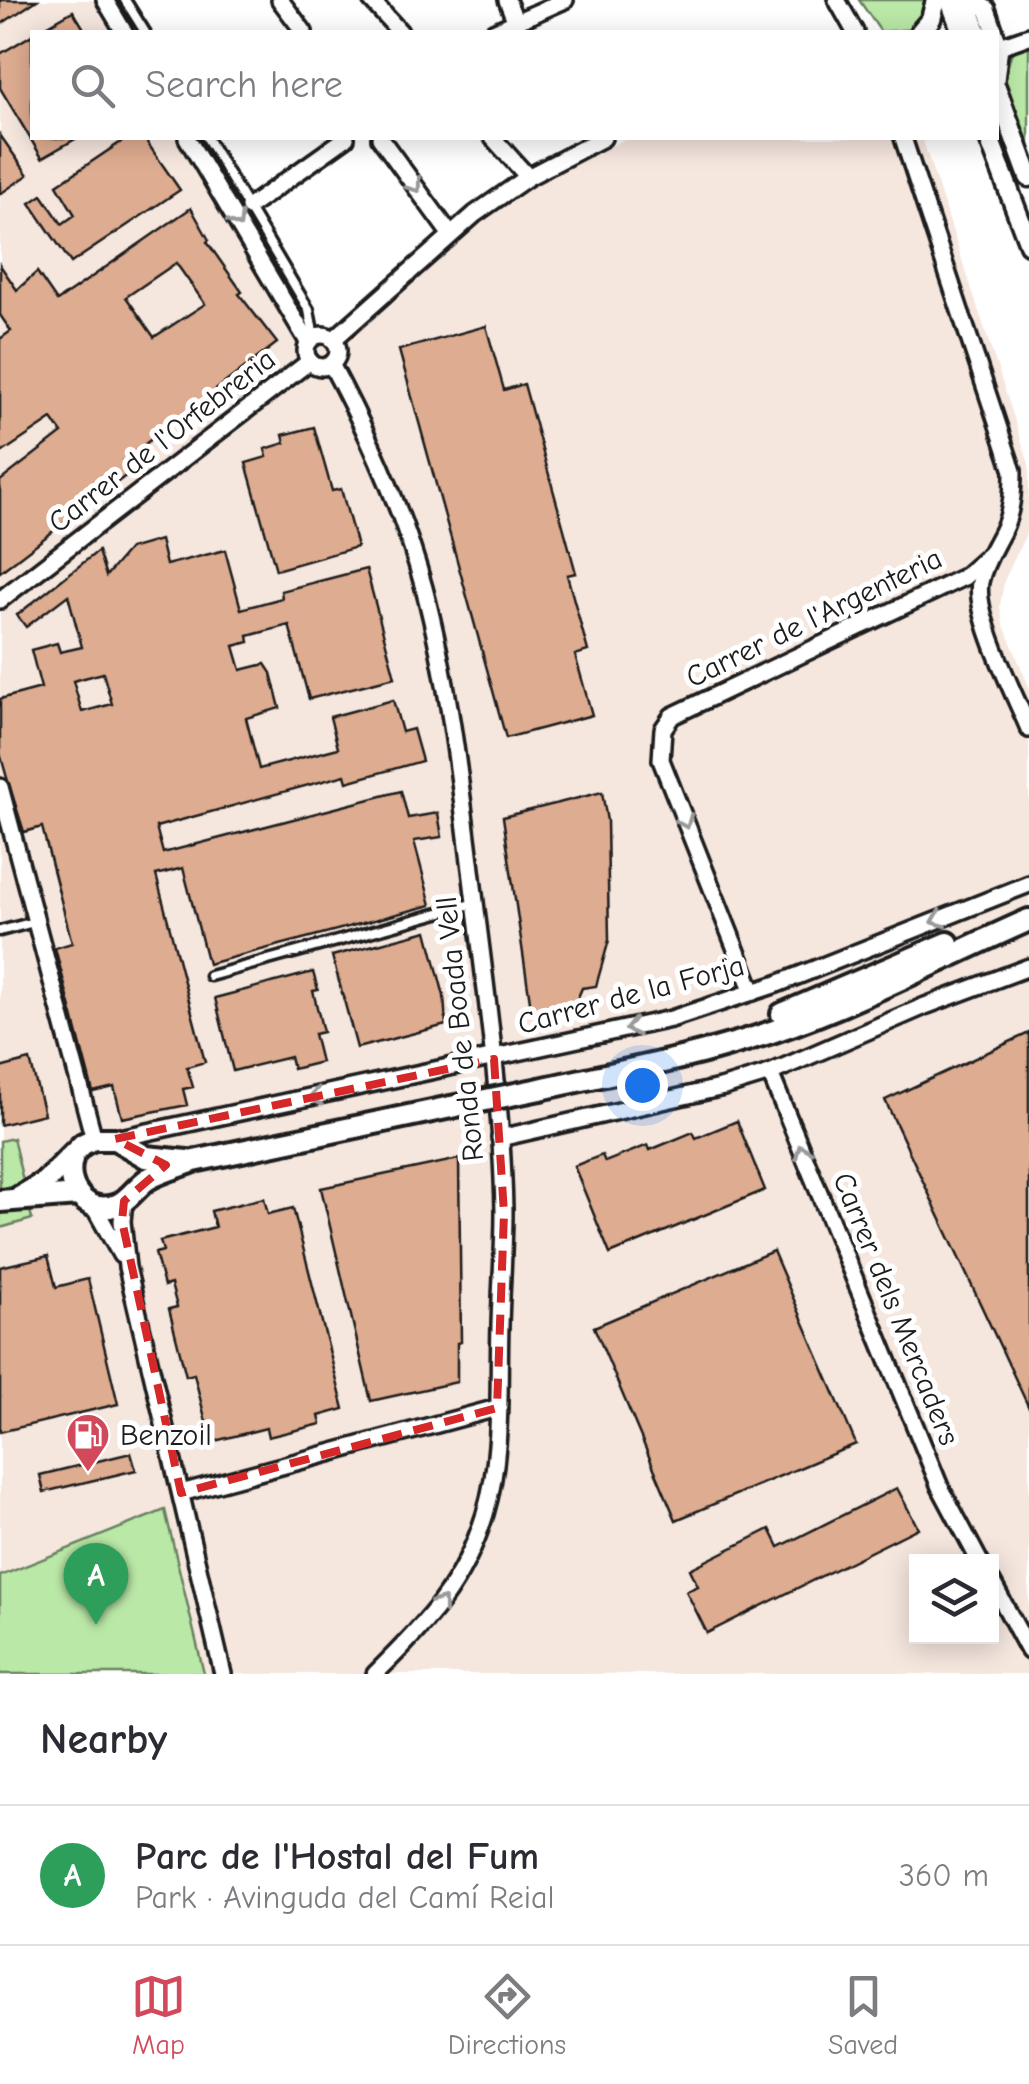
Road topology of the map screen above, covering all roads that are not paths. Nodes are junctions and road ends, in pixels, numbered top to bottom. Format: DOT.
graph roads {
  1 [pos="105,0"];
  2 [pos="125,0"];
  3 [pos="280,0"];
  4 [pos="371,0"];
  5 [pos="507,0"];
  6 [pos="566,0"];
  7 [pos="836,0"];
  8 [pos="936,0"];
  9 [pos="954,0"];
  10 [pos="969,0"];
  11 [pos="515,20"];
  12 [pos="123,30"];
  13 [pos="143,30"];
  14 [pos="302,30"];
  15 [pos="398,30"];
  16 [pos="497,30"];
  17 [pos="854,30"];
  18 [pos="922,30"];
  19 [pos="961,30"];
  20 [pos="976,30"];
  21 [pos="994,30"];
  22 [pos="1029,36"];
  23 [pos="999,38"];
  24 [pos="999,92"];
  25 [pos="999,116"];
  26 [pos="188,140"];
  27 [pos="208,140"];
  28 [pos="343,140"];
  29 [pos="381,140"];
  30 [pos="495,140"];
  31 [pos="600,140"];
  32 [pos="905,140"];
  33 [pos="990,140"];
  34 [pos="999,140"];
  35 [pos="1029,177"];
  36 [pos="528,178"];
  37 [pos="1029,194"];
  38 [pos="249,208"];
  39 [pos="1029,221"];
  40 [pos="450,234"];
  41 [pos="1029,244"];
  42 [pos="311,340"];
  43 [pos="333,340"];
  44 [pos="310,362"];
  45 [pos="331,364"];
  46 [pos="989,555"];
  47 [pos="0,600"];
  48 [pos="1029,729"];
  49 [pos="0,787"];
  50 [pos="1029,884"];
  51 [pos="475,904"];
  52 [pos="1029,907"];
  53 [pos="1029,920"];
  54 [pos="36,921"];
  55 [pos="0,930"];
  56 [pos="1029,967"];
  57 [pos="210,976"];
  58 [pos="753,992"];
  59 [pos="494,1059"];
  60 [pos="673,1059"];
  61 [pos="770,1073"];
  62 [pos="500,1138"];
  63 [pos="113,1143"];
  64 [pos="72,1159"];
  65 [pos="194,1161"];
  66 [pos="129,1195"];
  67 [pos="9,1200"];
  68 [pos="85,1200"];
  69 [pos="127,1267"];
  70 [pos="497,1408"];
  71 [pos="181,1493"];
  72 [pos="976,1554"];
  73 [pos="999,1595"];
  74 [pos="1029,1651"];
  75 [pos="224,1674"];
  76 [pos="375,1674"];
  1 -- 12 [label="street"];
  2 -- 13 [label="lane"];
  3 -- 14 [label="street"];
  4 -- 15 [label="street"];
  5 -- 11 [label="street"];
  6 -- 11 [label="street"];
  7 -- 17 [label="street"];
  8 -- 18 [label="street"];
  9 -- 19 [label="street"];
  10 -- 20 [label="street"];
  10 -- 21 [label="street"];
  11 -- 16 [label="street"];
  22 -- 23 [label="street"];
  24 -- 35 [label="street"];
  25 -- 37 [label="street"];
  26 -- 42 [label="street, one-way"];
  27 -- 38 [label="lane"];
  28 -- 38 [label="street"];
  29 -- 40 [label="street, one-way"];
  30 -- 36 [label="street"];
  31 -- 36 [label="street"];
  32 -- 46 [label="street"];
  33 -- 41 [label="street"];
  34 -- 39 [label="street"];
  36 -- 40 [label="street"];
  38 -- 42 [label="lane"];
  40 -- 43 [label="street"];
  42 -- 43 [label="street"];
  42 -- 44 [label="street"];
  43 -- 45 [label="street"];
  44 -- 45 [label="street"];
  44 -- 47 [label="street, Carrer de l'Orfebreria"];
  45 -- 51 [label="street, Ronda de Boada Vell"];
  46 -- 48 [label="street"];
  46 -- 58 [label="street, Carrer de l'Argenteria, one-way"];
  49 -- 54 [label="street"];
  50 -- 58 [label="street, Carrer de la Forja, one-way"];
  51 -- 57 [label="lane"];
  51 -- 59 [label="street, Ronda de Boada Vell"];
  52 -- 60 [label="main road"];
  53 -- 60 [label="main road"];
  54 -- 55 [label="lane"];
  54 -- 63 [label="street"];
  56 -- 61 [label="street"];
  58 -- 59 [label="street, Carrer de la Forja, one-way"];
  59 -- 62 [label="street, Ronda de Boada Vell"];
  59 -- 63 [label="street, Carrer de la Forja, one-way"];
  60 -- 65 [label="main road, bridge"];
  61 -- 62 [label="street"];
  72 -- 61 [label="street, Carrer dels Mercaders, one-way"];
  62 -- 70 [label="street, Ronda de Boada Vell"];
  63 -- 64 [label="main road"];
  63 -- 65 [label="main road"];
  63 -- 66 [label="main road"];
  64 -- 67 [label="main road"];
  64 -- 68 [label="main road"];
  65 -- 66 [label="main road"];
  66 -- 68 [label="main road"];
  66 -- 69 [label="street"];
  67 -- 68 [label="main road"];
  68 -- 69 [label="street"];
  69 -- 71 [label="street"];
  70 -- 71 [label="street"];
  76 -- 70 [label="street, Ronda de Boada Vell, one-way"];
  71 -- 75 [label="street"];
  73 -- 74 [label="street"];
}
